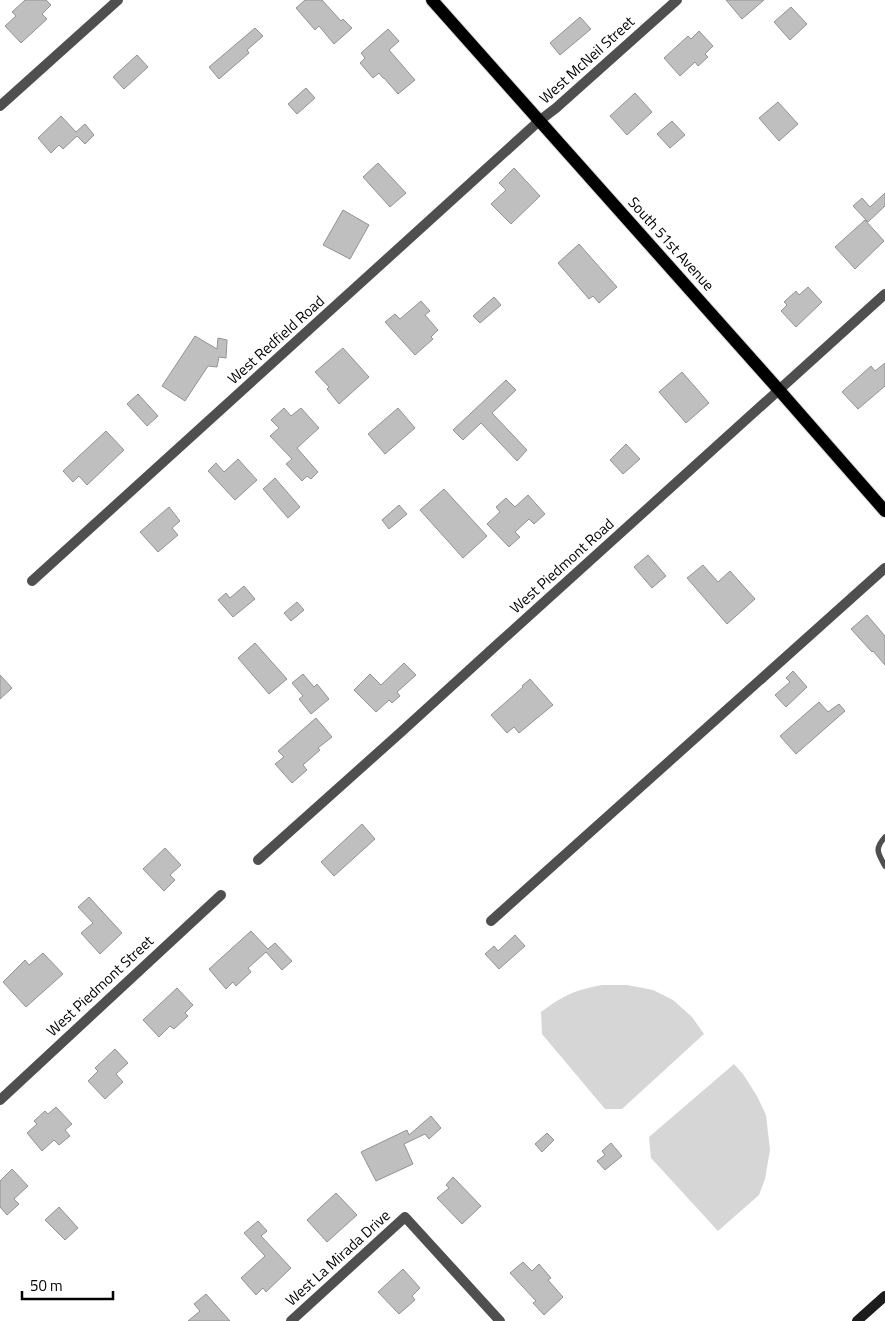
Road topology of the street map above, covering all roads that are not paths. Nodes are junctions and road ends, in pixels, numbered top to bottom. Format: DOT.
graph roads {
  1 [pos="118,0"];
  2 [pos="432,0"];
  3 [pos="677,0"];
  4 [pos="0,106"];
  5 [pos="539,121"];
  6 [pos="885,294"];
  7 [pos="779,390"];
  8 [pos="885,511"];
  9 [pos="885,568"];
  10 [pos="32,581"];
  11 [pos="885,837"];
  12 [pos="258,860"];
  13 [pos="885,866"];
  14 [pos="221,895"];
  15 [pos="490,920"];
  16 [pos="0,1100"];
  17 [pos="885,1296"];
  18 [pos="291,1321"];
  19 [pos="500,1321"];
  20 [pos="857,1321"];
  1 -- 4 [label="street"];
  2 -- 5 [label="main road, South 51st Avenue"];
  3 -- 5 [label="street, West McNeil Street"];
  5 -- 7 [label="main road, South 51st Avenue"];
  5 -- 10 [label="street, West Redfield Road"];
  6 -- 7 [label="street, West Piedmont Road"];
  7 -- 8 [label="main road, South 51st Avenue"];
  7 -- 12 [label="street, West Piedmont Road"];
  9 -- 15 [label="street"];
  11 -- 13 [label="lane"];
  14 -- 16 [label="street, West Piedmont Street"];
  17 -- 20 [label="main road"];
  18 -- 19 [label="street, West La Mirada Drive"];
}
